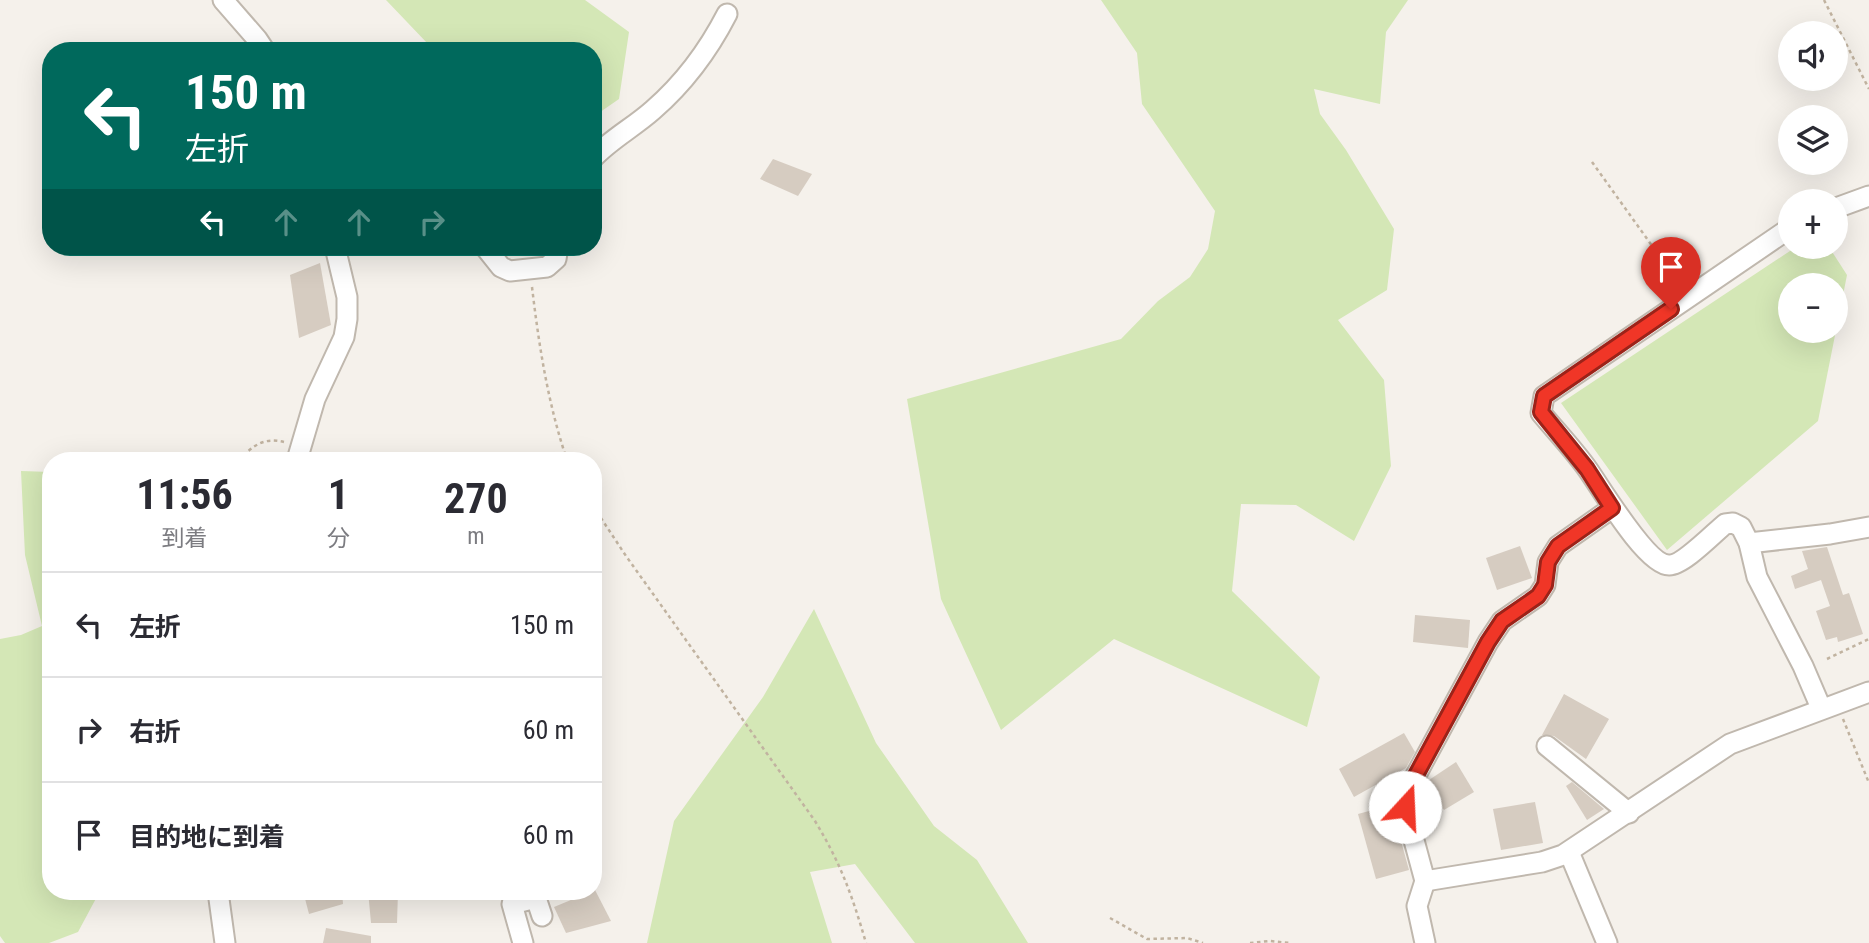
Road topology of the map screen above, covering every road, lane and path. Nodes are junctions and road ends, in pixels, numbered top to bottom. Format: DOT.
graph roads {
  1 [pos="223,0"];
  2 [pos="1824,0"];
  3 [pos="727,14"];
  4 [pos="259,42"];
  5 [pos="1869,89"];
  6 [pos="602,148"];
  7 [pos="1592,162"];
  8 [pos="1869,196"];
  9 [pos="1848,204"];
  10 [pos="1778,236"];
  11 [pos="337,256"];
  12 [pos="492,256"];
  13 [pos="556,256"];
  14 [pos="1693,294"];
  15 [pos="534,304"];
  16 [pos="247,452"];
  17 [pos="297,452"];
  18 [pos="299,452"];
  19 [pos="564,452"];
  20 [pos="1612,508"];
  21 [pos="602,520"];
  22 [pos="1869,527"];
  23 [pos="1749,543"];
  24 [pos="1869,639"];
  25 [pos="1827,659"];
  26 [pos="1869,692"];
  27 [pos="1829,706"];
  28 [pos="1546,746"];
  29 [pos="1869,783"];
  30 [pos="1629,813"];
  31 [pos="1569,852"];
  32 [pos="1425,881"];
  33 [pos="219,900"];
  34 [pos="528,900"];
  35 [pos="537,900"];
  36 [pos="542,916"];
  37 [pos="1110,918"];
  38 [pos="225,943"];
  39 [pos="523,943"];
  40 [pos="866,943"];
  41 [pos="1203,943"];
  42 [pos="1250,943"];
  43 [pos="1290,943"];
  44 [pos="1425,943"];
  45 [pos="1607,943"];
  1 -- 4 [label="street"];
  2 -- 5 [label="path"];
  3 -- 6 [label="street"];
  7 -- 14 [label="path"];
  8 -- 9 [label="street"];
  10 -- 14 [label="street"];
  11 -- 18 [label="street"];
  12 -- 13 [label="street"];
  14 -- 20 [label="street"];
  15 -- 19 [label="path"];
  16 -- 17 [label="path"];
  20 -- 23 [label="street"];
  20 -- 32 [label="street"];
  21 -- 40 [label="path"];
  22 -- 23 [label="street"];
  23 -- 27 [label="street"];
  24 -- 25 [label="path"];
  26 -- 27 [label="street"];
  27 -- 29 [label="path"];
  27 -- 30 [label="street"];
  28 -- 30 [label="street"];
  30 -- 31 [label="street"];
  31 -- 32 [label="street"];
  31 -- 45 [label="street"];
  32 -- 44 [label="street"];
  33 -- 38 [label="street"];
  34 -- 39 [label="street"];
  35 -- 36 [label="street"];
  37 -- 41 [label="path"];
  42 -- 43 [label="path"];
}
